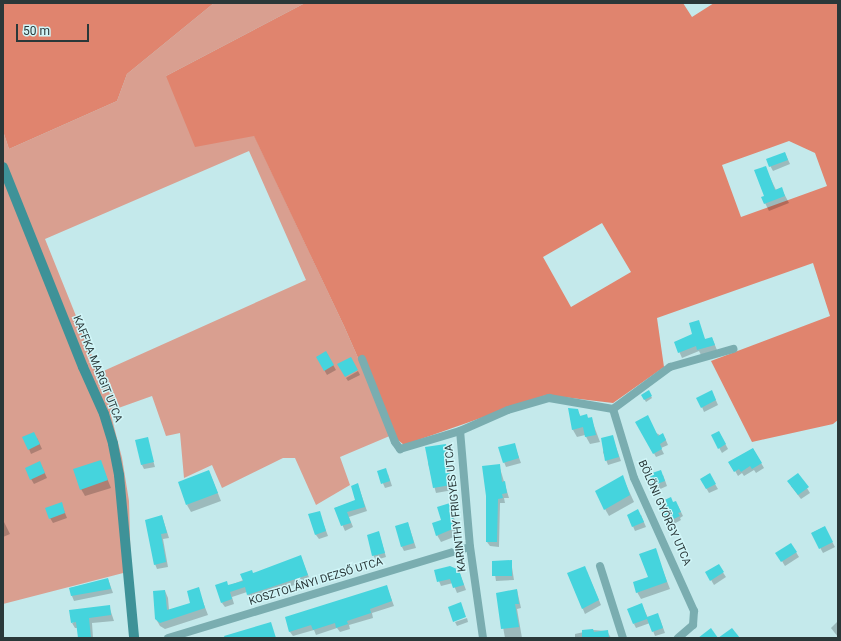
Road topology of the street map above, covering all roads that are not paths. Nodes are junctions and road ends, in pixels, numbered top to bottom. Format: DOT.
graph roads {
  1 [pos="3,167"];
  2 [pos="733,348"];
  3 [pos="362,359"];
  4 [pos="613,409"];
  5 [pos="460,431"];
  6 [pos="470,547"];
  7 [pos="600,566"];
  8 [pos="134,638"];
  9 [pos="168,638"];
  10 [pos="483,638"];
  11 [pos="623,638"];
  12 [pos="678,638"];
  1 -- 8 [label="street, KAFFKA MARGIT UTCA"];
  2 -- 4 [label="street"];
  3 -- 5 [label="street"];
  4 -- 5 [label="street, KARINTHY FRIGYES UTCA"];
  4 -- 12 [label="street, BÖLÖNI GYÖRGY UTCA"];
  5 -- 6 [label="street, KARINTHY FRIGYES UTCA"];
  6 -- 9 [label="street, KOSZTOLÁNYI DEZSŐ UTCA"];
  6 -- 10 [label="street, KARINTHY FRIGYES UTCA"];
  7 -- 11 [label="street"];
}
